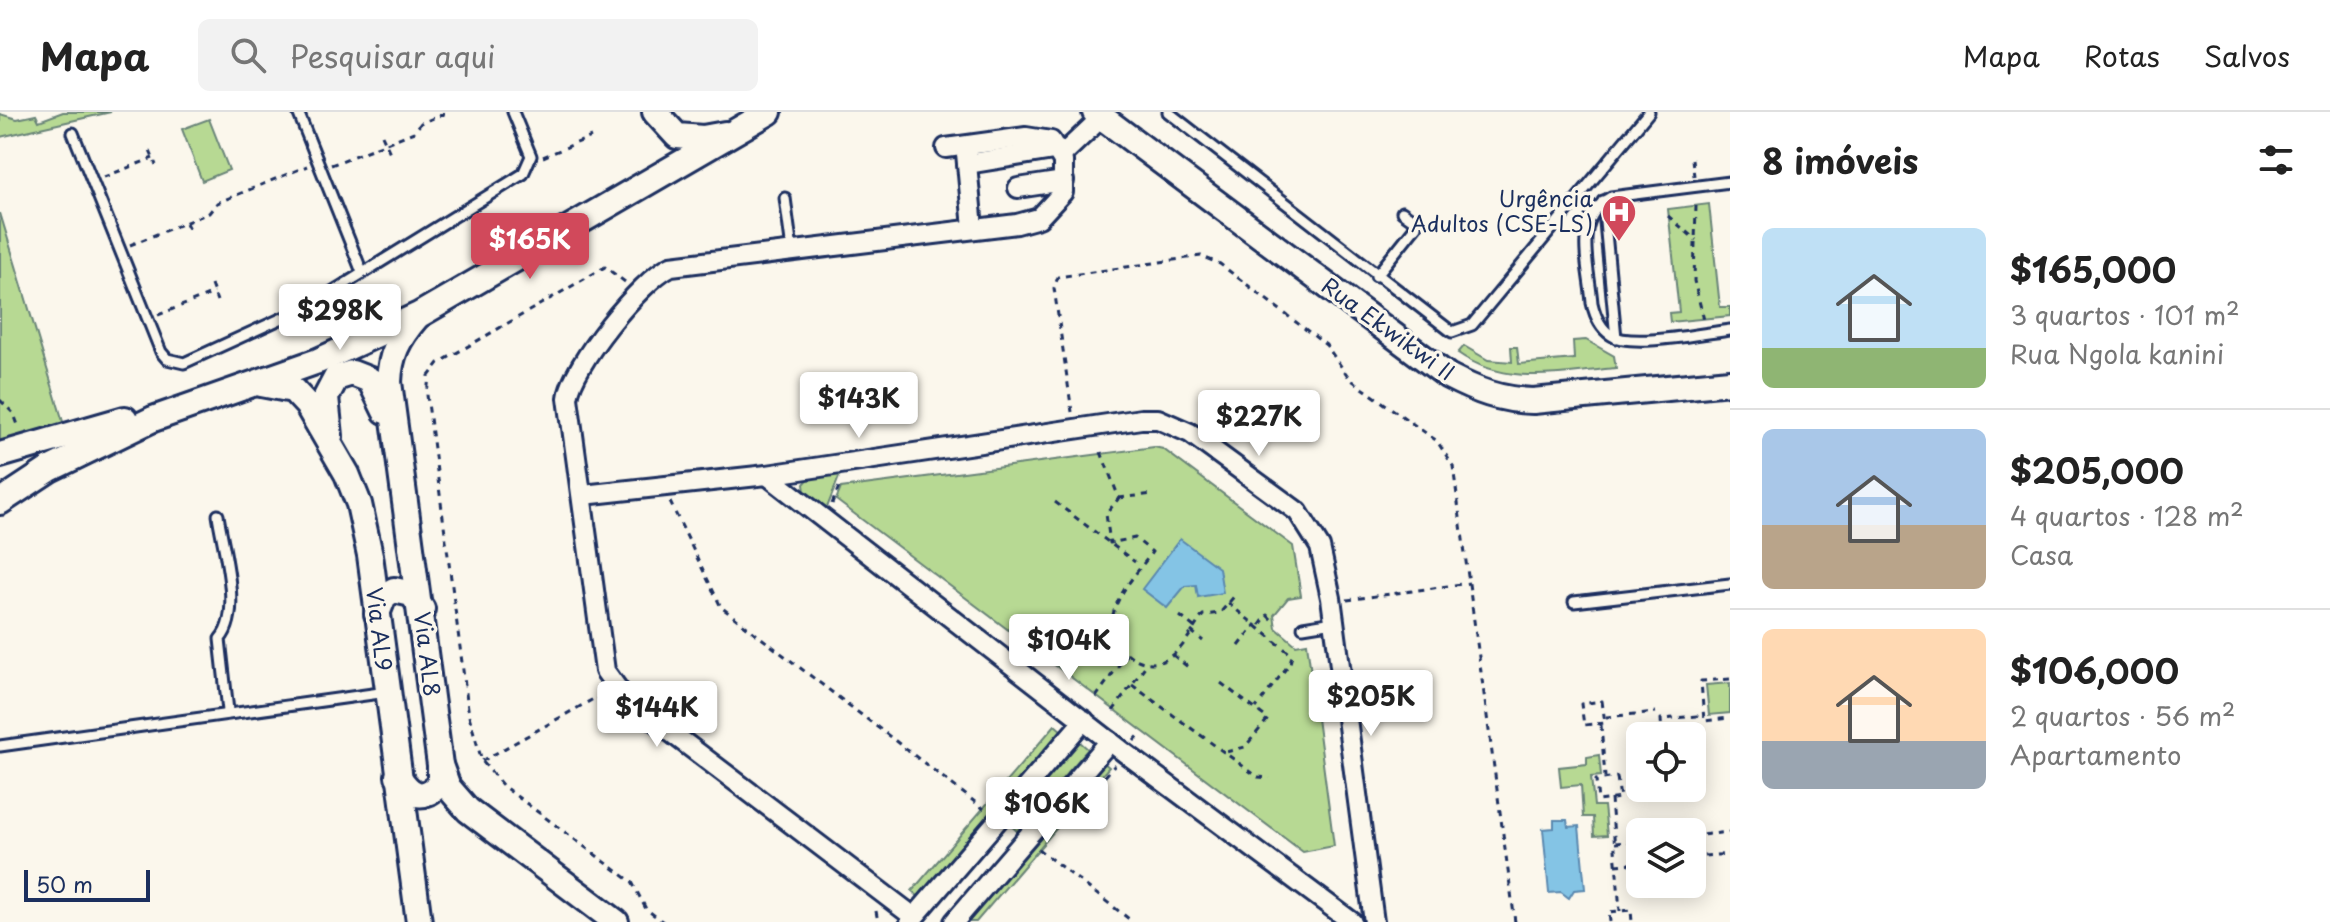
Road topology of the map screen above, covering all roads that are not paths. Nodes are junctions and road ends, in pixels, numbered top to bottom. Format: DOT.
graph roads {
  1 [pos="298,112"];
  2 [pos="513,112"];
  3 [pos="655,112"];
  4 [pos="769,112"];
  5 [pos="1168,112"];
  6 [pos="1649,112"];
  7 [pos="1099,114"];
  8 [pos="740,130"];
  9 [pos="73,133"];
  10 [pos="946,148"];
  11 [pos="1060,152"];
  12 [pos="966,155"];
  13 [pos="1064,181"];
  14 [pos="1730,182"];
  15 [pos="1018,188"];
  16 [pos="785,198"];
  17 [pos="1603,201"];
  18 [pos="1402,212"];
  19 [pos="973,228"];
  20 [pos="792,250"];
  21 [pos="362,272"];
  22 [pos="1376,276"];
  23 [pos="419,315"];
  24 [pos="1730,330"];
  25 [pos="1616,338"];
  26 [pos="1730,382"];
  27 [pos="259,383"];
  28 [pos="231,392"];
  29 [pos="393,436"];
  30 [pos="333,450"];
  31 [pos="0,455"];
  32 [pos="767,475"];
  33 [pos="583,495"];
  34 [pos="0,502"];
  35 [pos="218,515"];
  36 [pos="1730,584"];
  37 [pos="1574,602"];
  38 [pos="422,609"];
  39 [pos="377,614"];
  40 [pos="1334,622"];
  41 [pos="1303,627"];
  42 [pos="387,692"];
  43 [pos="228,711"];
  44 [pos="1084,720"];
  45 [pos="1110,741"];
  46 [pos="0,746"];
  47 [pos="440,765"];
  48 [pos="398,776"];
  49 [pos="962,865"];
  50 [pos="987,883"];
  51 [pos="912,920"];
  52 [pos="419,922"];
  53 [pos="616,922"];
  54 [pos="954,922"];
  55 [pos="1352,922"];
  56 [pos="1374,922"];
  1 -- 21 [label="lane"];
  2 -- 21 [label="lane"];
  3 -- 8 [label="street"];
  4 -- 8 [label="street"];
  5 -- 22 [label="lane"];
  6 -- 22 [label="lane"];
  7 -- 11 [label="street"];
  7 -- 26 [label="street, Rua Ekwikwi II"];
  8 -- 23 [label="street"];
  9 -- 21 [label="lane"];
  10 -- 12 [label="street"];
  11 -- 12 [label="street"];
  11 -- 13 [label="street"];
  12 -- 19 [label="street"];
  13 -- 15 [label="street"];
  13 -- 19 [label="street"];
  14 -- 17 [label="lane"];
  16 -- 20 [label="lane"];
  17 -- 25 [label="lane"];
  17 -- 25 [label="lane"];
  18 -- 22 [label="lane"];
  19 -- 20 [label="street"];
  20 -- 33 [label="street"];
  23 -- 27 [label="street"];
  23 -- 29 [label="street, Via AL8"];
  24 -- 25 [label="lane"];
  27 -- 28 [label="street"];
  27 -- 30 [label="street, Via AL9"];
  28 -- 31 [label="street"];
  28 -- 34 [label="street"];
  29 -- 30 [label="street"];
  29 -- 38 [label="street, Via AL8"];
  30 -- 39 [label="street, Via AL9"];
  32 -- 33 [label="street"];
  32 -- 40 [label="street"];
  32 -- 44 [label="street"];
  33 -- 51 [label="street"];
  35 -- 43 [label="lane"];
  36 -- 37 [label="lane"];
  38 -- 39 [label="street"];
  38 -- 47 [label="street, Via AL8"];
  39 -- 42 [label="street, Via AL9"];
  40 -- 41 [label="lane"];
  40 -- 56 [label="street"];
  42 -- 43 [label="lane"];
  42 -- 48 [label="street, Via AL9"];
  43 -- 46 [label="lane"];
  44 -- 45 [label="street"];
  44 -- 49 [label="street"];
  45 -- 50 [label="street"];
  45 -- 55 [label="street"];
  47 -- 48 [label="street"];
  47 -- 53 [label="street, Via AL8"];
  48 -- 52 [label="street, Via AL9"];
  49 -- 50 [label="street"];
  49 -- 51 [label="street"];
  50 -- 54 [label="street"];
}
